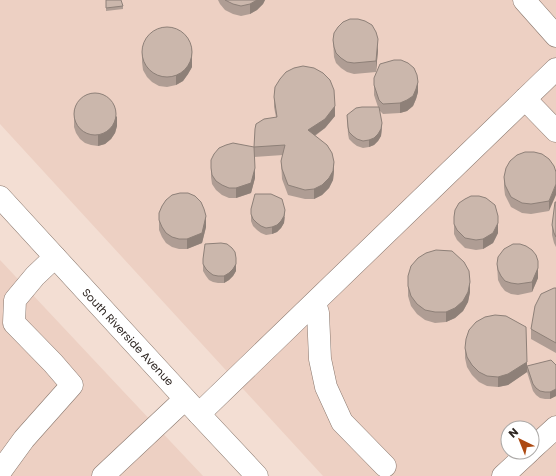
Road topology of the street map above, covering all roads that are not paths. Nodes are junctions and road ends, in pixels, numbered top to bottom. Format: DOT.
graph roads {
  1 [pos="524,0"];
  2 [pos="556,36"];
  3 [pos="556,69"];
  4 [pos="525,99"];
  5 [pos="556,131"];
  6 [pos="0,197"];
  7 [pos="55,257"];
  8 [pos="315,303"];
  9 [pos="185,399"];
  10 [pos="199,414"];
  11 [pos="556,427"];
  12 [pos="540,445"];
  13 [pos="526,460"];
  14 [pos="385,466"];
  15 [pos="0,472"];
  16 [pos="103,476"];
  17 [pos="258,476"];
  18 [pos="502,476"];
  1 -- 2 [label="main road"];
  3 -- 4 [label="main road"];
  4 -- 5 [label="main road"];
  4 -- 8 [label="main road"];
  6 -- 7 [label="main road, South Riverside Avenue"];
  7 -- 9 [label="main road, South Riverside Avenue"];
  7 -- 15 [label="main road"];
  8 -- 10 [label="main road"];
  8 -- 14 [label="main road"];
  9 -- 10 [label="main road, South Riverside Avenue"];
  9 -- 16 [label="main road"];
  10 -- 17 [label="main road, South Riverside Avenue"];
  11 -- 12 [label="main road"];
  13 -- 18 [label="main road"];
}
